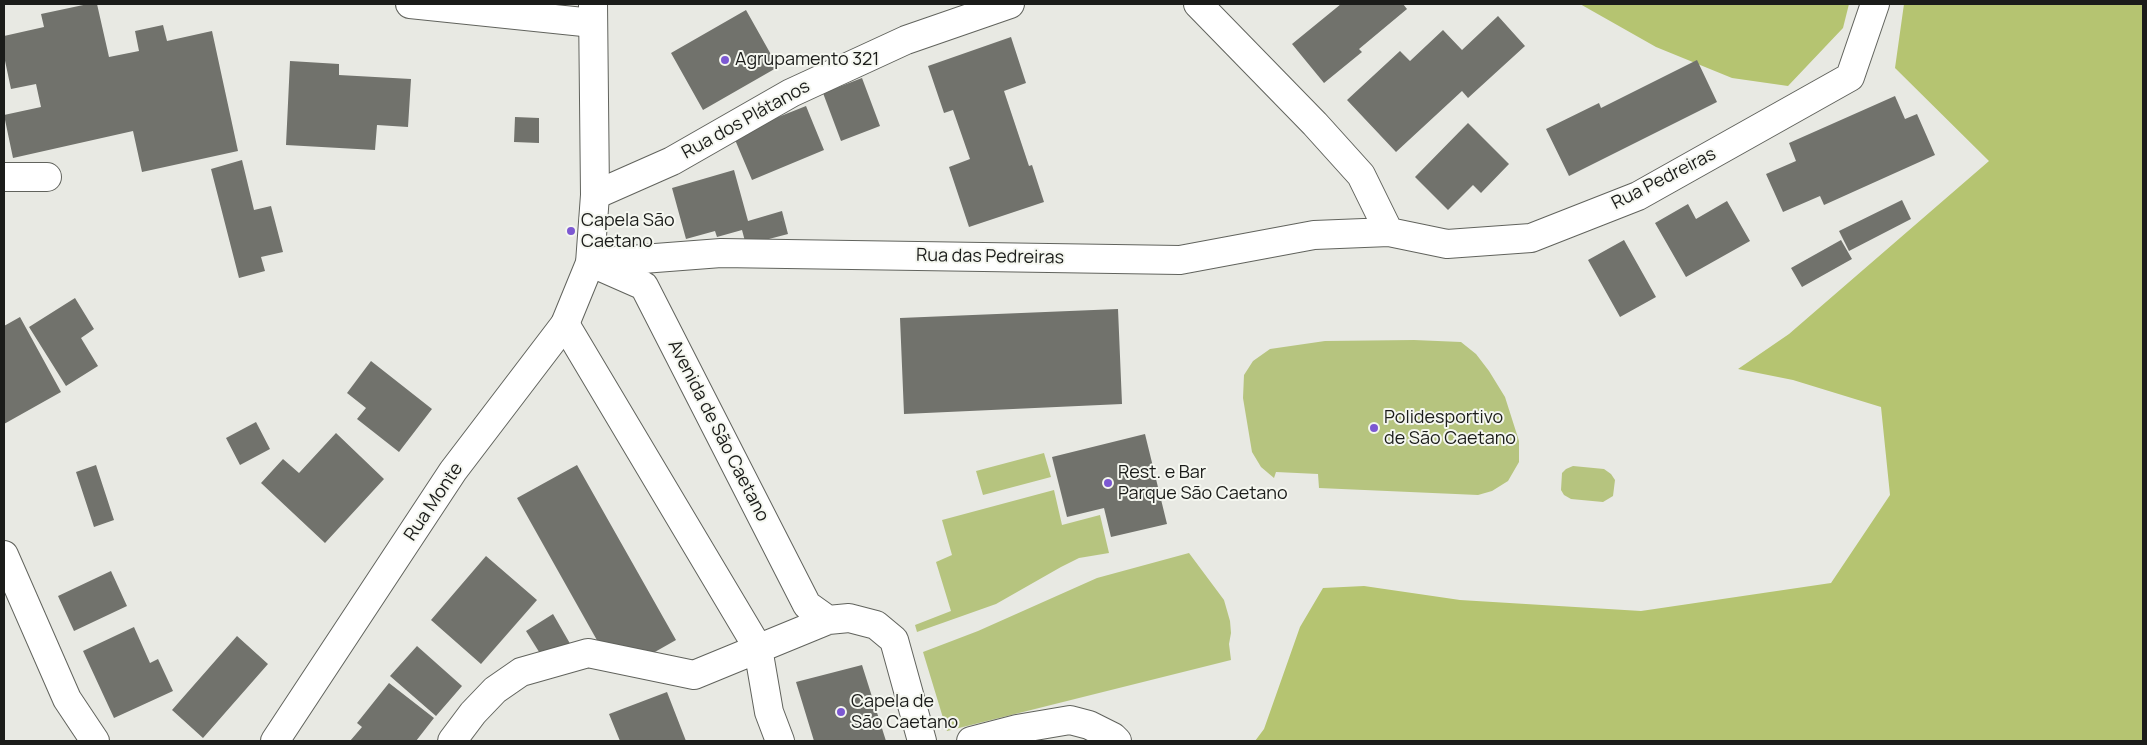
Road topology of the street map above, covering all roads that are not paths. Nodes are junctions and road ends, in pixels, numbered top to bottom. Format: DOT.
graph roads {
  1 [pos="410,4"];
  2 [pos="1010,4"];
  3 [pos="1198,4"];
  4 [pos="1875,4"];
  5 [pos="593,13"];
  6 [pos="4,177"];
  7 [pos="47,177"];
  8 [pos="595,195"];
  9 [pos="1389,232"];
  10 [pos="590,263"];
  11 [pos="565,324"];
  12 [pos="4,555"];
  13 [pos="828,620"];
  14 [pos="758,648"];
  15 [pos="95,741"];
  16 [pos="275,741"];
  17 [pos="452,741"];
  18 [pos="780,741"];
  19 [pos="922,741"];
  20 [pos="970,741"];
  21 [pos="1117,741"];
  1 -- 5 [label="street"];
  2 -- 8 [label="street, Rua dos Plátanos"];
  3 -- 9 [label="street"];
  4 -- 9 [label="street, Rua Pedreiras"];
  5 -- 8 [label="street, Rua Monte"];
  6 -- 7 [label="street"];
  8 -- 10 [label="street, Rua Monte"];
  9 -- 10 [label="street, Rua das Pedreiras"];
  10 -- 11 [label="street, Rua Monte"];
  10 -- 13 [label="street, Avenida de São Caetano"];
  11 -- 14 [label="street"];
  11 -- 16 [label="street, Rua Monte"];
  12 -- 15 [label="street"];
  13 -- 14 [label="street"];
  13 -- 19 [label="street"];
  14 -- 17 [label="street"];
  14 -- 18 [label="street"];
  20 -- 21 [label="street"];
}
